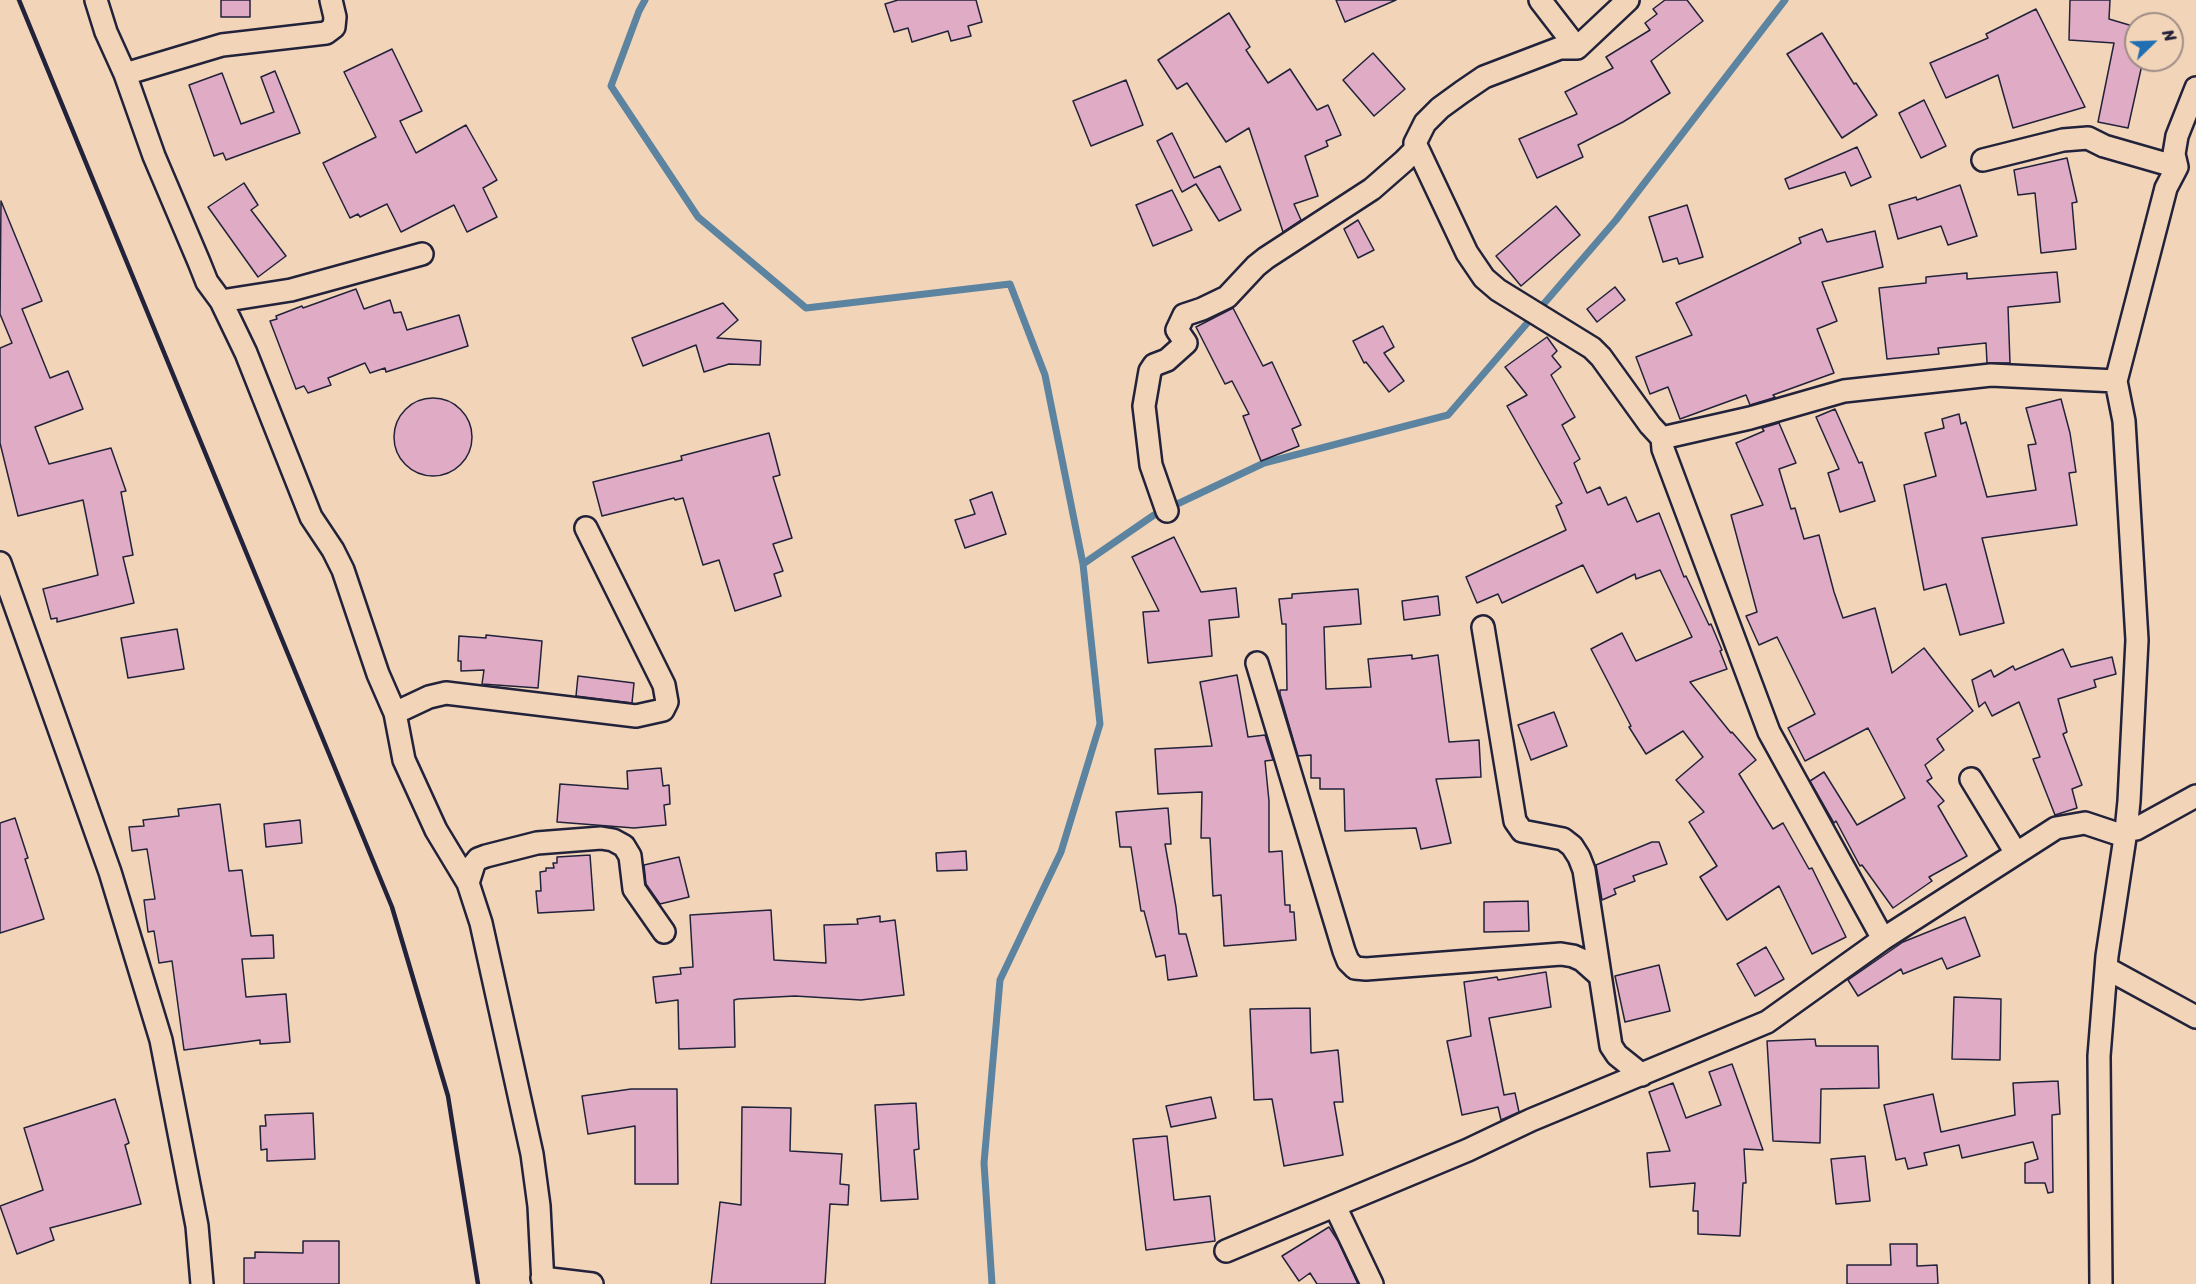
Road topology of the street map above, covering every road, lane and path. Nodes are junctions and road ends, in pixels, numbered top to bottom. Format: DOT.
graph roads {
  1 [pos="96,0"];
  2 [pos="331,0"];
  3 [pos="1540,0"];
  4 [pos="1628,0"];
  5 [pos="1577,48"];
  6 [pos="125,74"];
  7 [pos="2196,88"];
  8 [pos="1415,143"];
  9 [pos="1983,160"];
  10 [pos="2177,168"];
  11 [pos="422,254"];
  12 [pos="221,301"];
  13 [pos="2116,381"];
  14 [pos="1662,438"];
  15 [pos="1167,511"];
  16 [pos="586,528"];
  17 [pos="0,563"];
  18 [pos="1483,627"];
  19 [pos="1257,663"];
  20 [pos="395,713"];
  21 [pos="1971,779"];
  22 [pos="2196,796"];
  23 [pos="2126,831"];
  24 [pos="2016,853"];
  25 [pos="468,883"];
  26 [pos="664,932"];
  27 [pos="1883,939"];
  28 [pos="2106,968"];
  29 [pos="1600,975"];
  30 [pos="2196,1017"];
  31 [pos="1642,1075"];
  32 [pos="1335,1206"];
  33 [pos="1226,1251"];
  34 [pos="543,1281"];
  35 [pos="202,1284"];
  36 [pos="592,1284"];
  37 [pos="1372,1284"];
  38 [pos="2101,1284"];
  1 -- 6 [label="street"];
  2 -- 6 [label="street"];
  3 -- 5 [label="street"];
  4 -- 5 [label="street"];
  5 -- 8 [label="street"];
  6 -- 12 [label="street"];
  7 -- 10 [label="street"];
  8 -- 14 [label="street"];
  8 -- 15 [label="street"];
  9 -- 10 [label="street"];
  10 -- 13 [label="street"];
  11 -- 12 [label="street"];
  12 -- 20 [label="street"];
  13 -- 14 [label="street"];
  13 -- 23 [label="street"];
  14 -- 27 [label="street"];
  16 -- 20 [label="street"];
  17 -- 35 [label="street"];
  18 -- 29 [label="street"];
  19 -- 29 [label="street"];
  20 -- 25 [label="street"];
  21 -- 24 [label="street"];
  22 -- 23 [label="street"];
  23 -- 24 [label="street"];
  23 -- 28 [label="street"];
  24 -- 27 [label="street"];
  25 -- 26 [label="street"];
  25 -- 34 [label="street"];
  27 -- 31 [label="street"];
  28 -- 30 [label="street"];
  28 -- 38 [label="street"];
  29 -- 31 [label="street"];
  31 -- 32 [label="street"];
  32 -- 33 [label="street"];
  32 -- 37 [label="street"];
  34 -- 36 [label="street"];
}
